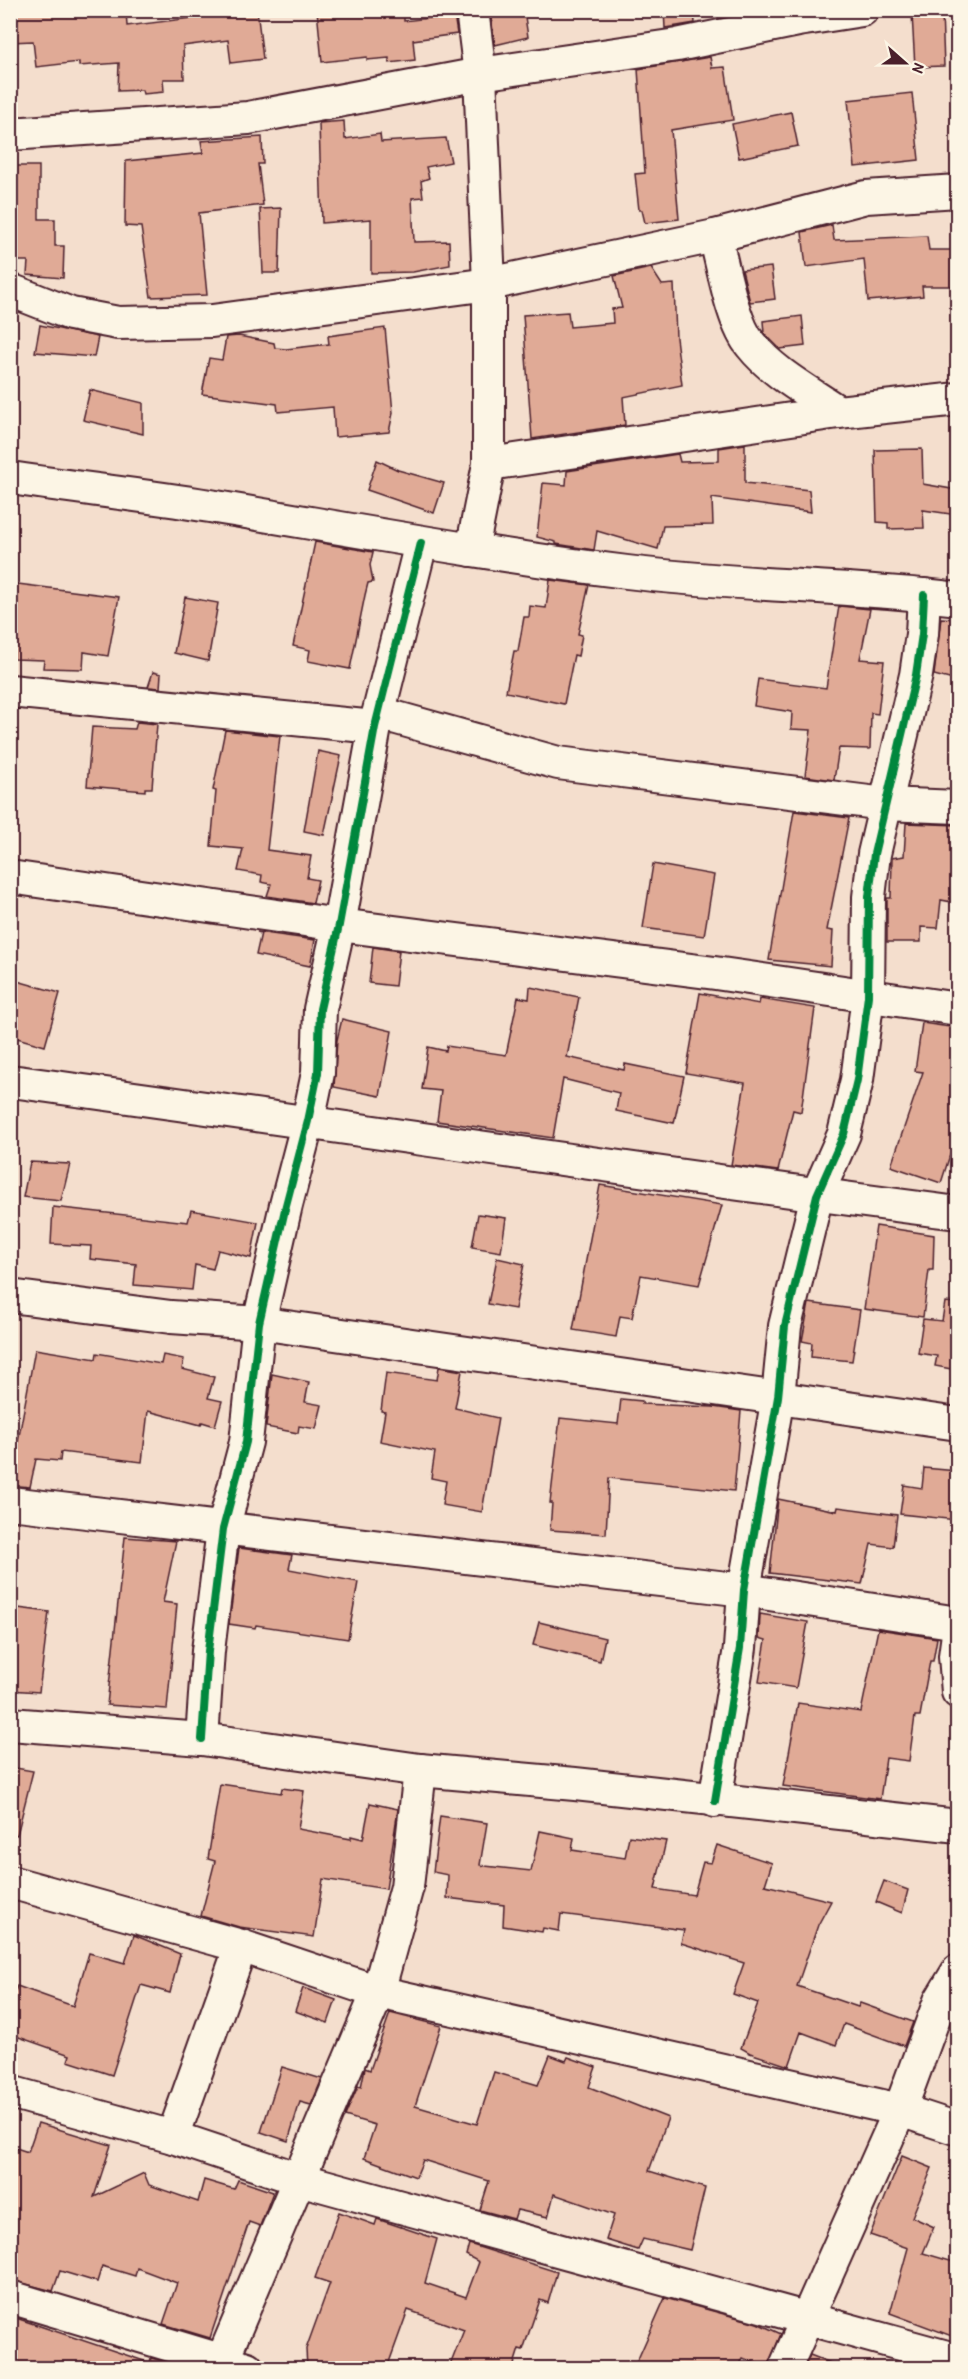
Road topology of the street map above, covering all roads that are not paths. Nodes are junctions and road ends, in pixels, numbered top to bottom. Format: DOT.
graph roads {
  1 [pos="472,10"];
  2 [pos="862,10"];
  3 [pos="480,74"];
  4 [pos="10,134"];
  5 [pos="957,191"];
  6 [pos="715,236"];
  7 [pos="489,284"];
  8 [pos="10,290"];
  9 [pos="957,399"];
  10 [pos="838,412"];
  11 [pos="489,464"];
  12 [pos="10,478"];
  13 [pos="421,543"];
  14 [pos="472,550"];
  15 [pos="924,595"];
  16 [pos="957,599"];
  17 [pos="10,691"];
  18 [pos="377,720"];
  19 [pos="885,804"];
  20 [pos="957,807"];
  21 [pos="10,877"];
  22 [pos="339,925"];
  23 [pos="867,996"];
  24 [pos="957,1010"];
  25 [pos="10,1081"];
  26 [pos="308,1120"];
  27 [pos="817,1196"];
  28 [pos="957,1213"];
  29 [pos="10,1296"];
  30 [pos="259,1323"];
  31 [pos="778,1397"];
  32 [pos="957,1424"];
  33 [pos="10,1503"];
  34 [pos="222,1529"];
  35 [pos="744,1590"];
  36 [pos="957,1623"];
  37 [pos="957,1634"];
  38 [pos="957,1692"];
  39 [pos="10,1724"];
  40 [pos="202,1738"];
  41 [pos="420,1770"];
  42 [pos="715,1801"];
  43 [pos="957,1826"];
  44 [pos="10,1882"];
  45 [pos="241,1946"];
  46 [pos="957,1971"];
  47 [pos="378,1992"];
  48 [pos="10,2092"];
  49 [pos="900,2110"];
  50 [pos="957,2129"];
  51 [pos="173,2137"];
  52 [pos="299,2179"];
  53 [pos="10,2297"];
  54 [pos="807,2318"];
  55 [pos="957,2360"];
  56 [pos="229,2366"];
  57 [pos="785,2368"];
  1 -- 3 [label="street"];
  2 -- 3 [label="street"];
  3 -- 4 [label="street"];
  3 -- 7 [label="street"];
  5 -- 6 [label="street"];
  6 -- 7 [label="street"];
  6 -- 10 [label="street"];
  7 -- 8 [label="street"];
  7 -- 11 [label="street"];
  9 -- 10 [label="street"];
  10 -- 11 [label="street"];
  11 -- 14 [label="street"];
  12 -- 13 [label="street"];
  13 -- 14 [label="street"];
  13 -- 18 [label="street"];
  14 -- 15 [label="street"];
  15 -- 16 [label="street"];
  15 -- 19 [label="street"];
  17 -- 18 [label="street"];
  18 -- 19 [label="street"];
  18 -- 22 [label="street"];
  19 -- 20 [label="street"];
  19 -- 23 [label="street"];
  21 -- 22 [label="street"];
  22 -- 23 [label="street"];
  22 -- 26 [label="street"];
  23 -- 24 [label="street"];
  23 -- 27 [label="street"];
  25 -- 26 [label="street"];
  26 -- 27 [label="street"];
  26 -- 30 [label="street"];
  27 -- 28 [label="street"];
  27 -- 31 [label="street"];
  29 -- 30 [label="street"];
  30 -- 31 [label="street"];
  30 -- 34 [label="street"];
  31 -- 32 [label="street"];
  31 -- 35 [label="street"];
  33 -- 34 [label="street"];
  34 -- 35 [label="street"];
  34 -- 40 [label="street"];
  35 -- 36 [label="street"];
  35 -- 42 [label="street"];
  37 -- 38 [label="street"];
  39 -- 40 [label="street"];
  40 -- 41 [label="street"];
  41 -- 42 [label="street"];
  41 -- 47 [label="street"];
  42 -- 43 [label="street"];
  44 -- 45 [label="street"];
  45 -- 47 [label="street"];
  45 -- 51 [label="street"];
  46 -- 49 [label="street"];
  47 -- 49 [label="street"];
  47 -- 52 [label="street"];
  48 -- 51 [label="street"];
  49 -- 50 [label="street"];
  49 -- 54 [label="street"];
  51 -- 52 [label="street"];
  52 -- 54 [label="street"];
  52 -- 56 [label="street"];
  53 -- 56 [label="street"];
  54 -- 55 [label="street"];
  54 -- 57 [label="street"];
}
